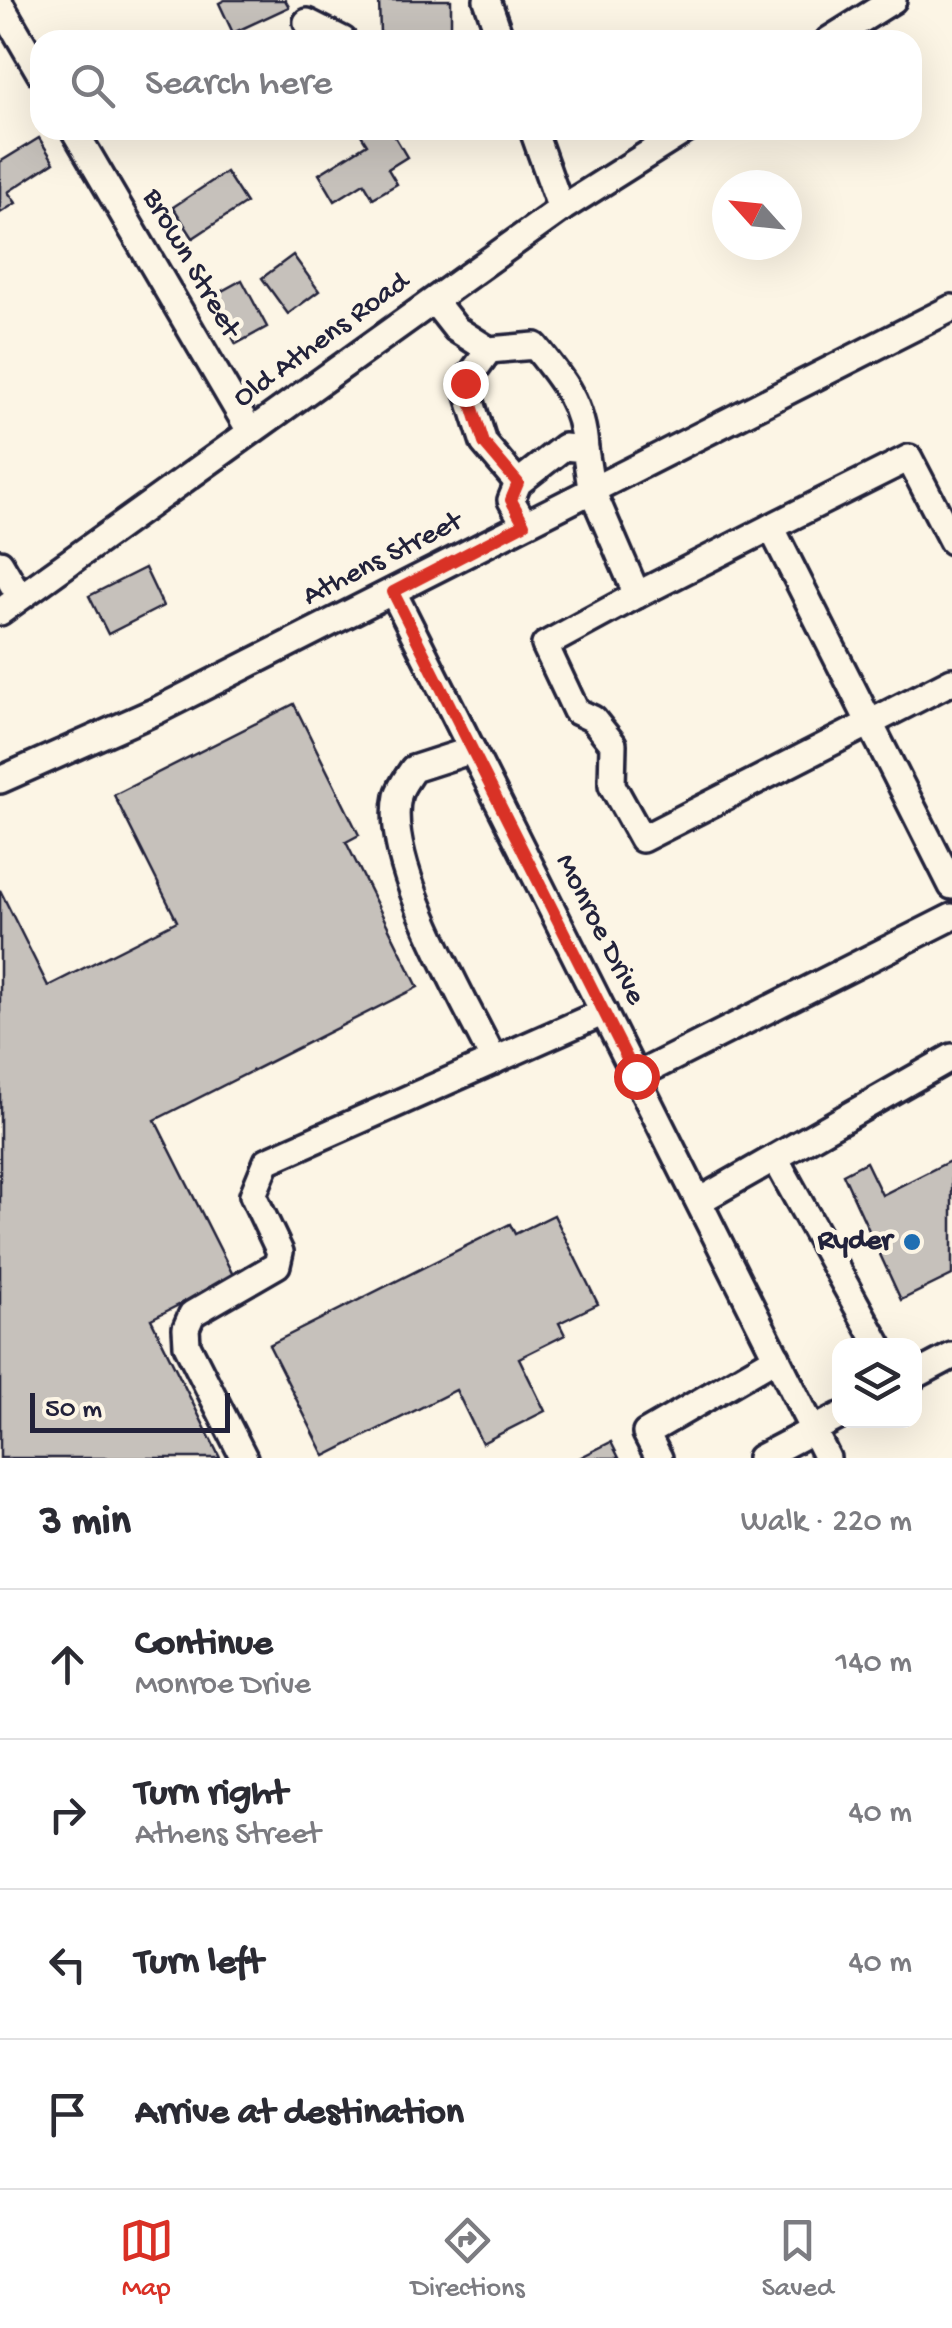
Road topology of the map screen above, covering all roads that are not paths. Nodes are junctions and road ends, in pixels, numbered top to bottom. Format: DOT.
graph roads {
  1 [pos="487,0"];
  2 [pos="893,0"];
  3 [pos="0,4"];
  4 [pos="307,22"];
  5 [pos="323,30"];
  6 [pos="498,30"];
  7 [pos="845,30"];
  8 [pos="30,55"];
  9 [pos="80,140"];
  10 [pos="537,140"];
  11 [pos="670,140"];
  12 [pos="561,209"];
  13 [pos="434,300"];
  14 [pos="952,308"];
  15 [pos="488,350"];
  16 [pos="250,432"];
  17 [pos="585,449"];
  18 [pos="518,483"];
  19 [pos="591,488"];
  20 [pos="524,524"];
  21 [pos="771,527"];
  22 [pos="952,541"];
  23 [pos="0,563"];
  24 [pos="393,592"];
  25 [pos="637,594"];
  26 [pos="10,604"];
  27 [pos="952,680"];
  28 [pos="870,721"];
  29 [pos="472,750"];
  30 [pos="0,780"];
  31 [pos="952,886"];
  32 [pos="952,917"];
  33 [pos="604,1012"];
  34 [pos="952,1057"];
  35 [pos="494,1061"];
  36 [pos="636,1076"];
  37 [pos="776,1158"];
  38 [pos="699,1201"];
  39 [pos="875,1338"];
  40 [pos="952,1356"];
  41 [pos="777,1357"];
  42 [pos="922,1372"];
  43 [pos="832,1420"];
  44 [pos="814,1430"];
  45 [pos="244,1458"];
  46 [pos="659,1458"];
  47 [pos="760,1458"];
  48 [pos="828,1458"];
  1 -- 6 [label="street"];
  2 -- 7 [label="street"];
  3 -- 8 [label="street"];
  4 -- 5 [label="street"];
  9 -- 16 [label="street, Brown Street"];
  10 -- 12 [label="street"];
  11 -- 12 [label="street, Old Athens Road"];
  12 -- 13 [label="street, Old Athens Road"];
  13 -- 15 [label="street"];
  13 -- 16 [label="street, Old Athens Road"];
  14 -- 19 [label="street, Athens Street"];
  15 -- 17 [label="street"];
  15 -- 18 [label="street"];
  16 -- 26 [label="street, Old Athens Road"];
  17 -- 18 [label="street"];
  17 -- 19 [label="street"];
  18 -- 20 [label="street"];
  19 -- 20 [label="street, Athens Street"];
  19 -- 25 [label="street"];
  20 -- 24 [label="street, Athens Street"];
  21 -- 22 [label="street"];
  21 -- 25 [label="street"];
  21 -- 28 [label="street"];
  23 -- 26 [label="street"];
  24 -- 29 [label="street, Monroe Drive"];
  24 -- 30 [label="street, Athens Street"];
  25 -- 28 [label="street"];
  27 -- 28 [label="street"];
  28 -- 31 [label="street"];
  29 -- 33 [label="street, Monroe Drive"];
  29 -- 35 [label="street"];
  32 -- 36 [label="street"];
  33 -- 35 [label="street"];
  33 -- 36 [label="street, Monroe Drive"];
  34 -- 37 [label="street"];
  35 -- 45 [label="street"];
  36 -- 38 [label="street, Monroe Drive"];
  37 -- 38 [label="street"];
  37 -- 39 [label="street"];
  38 -- 41 [label="street, Monroe Drive"];
  40 -- 42 [label="street"];
  41 -- 44 [label="street, Monroe Drive"];
  41 -- 46 [label="street"];
  43 -- 44 [label="street"];
  44 -- 47 [label="street"];
  44 -- 48 [label="street, Monroe Drive"];
}
